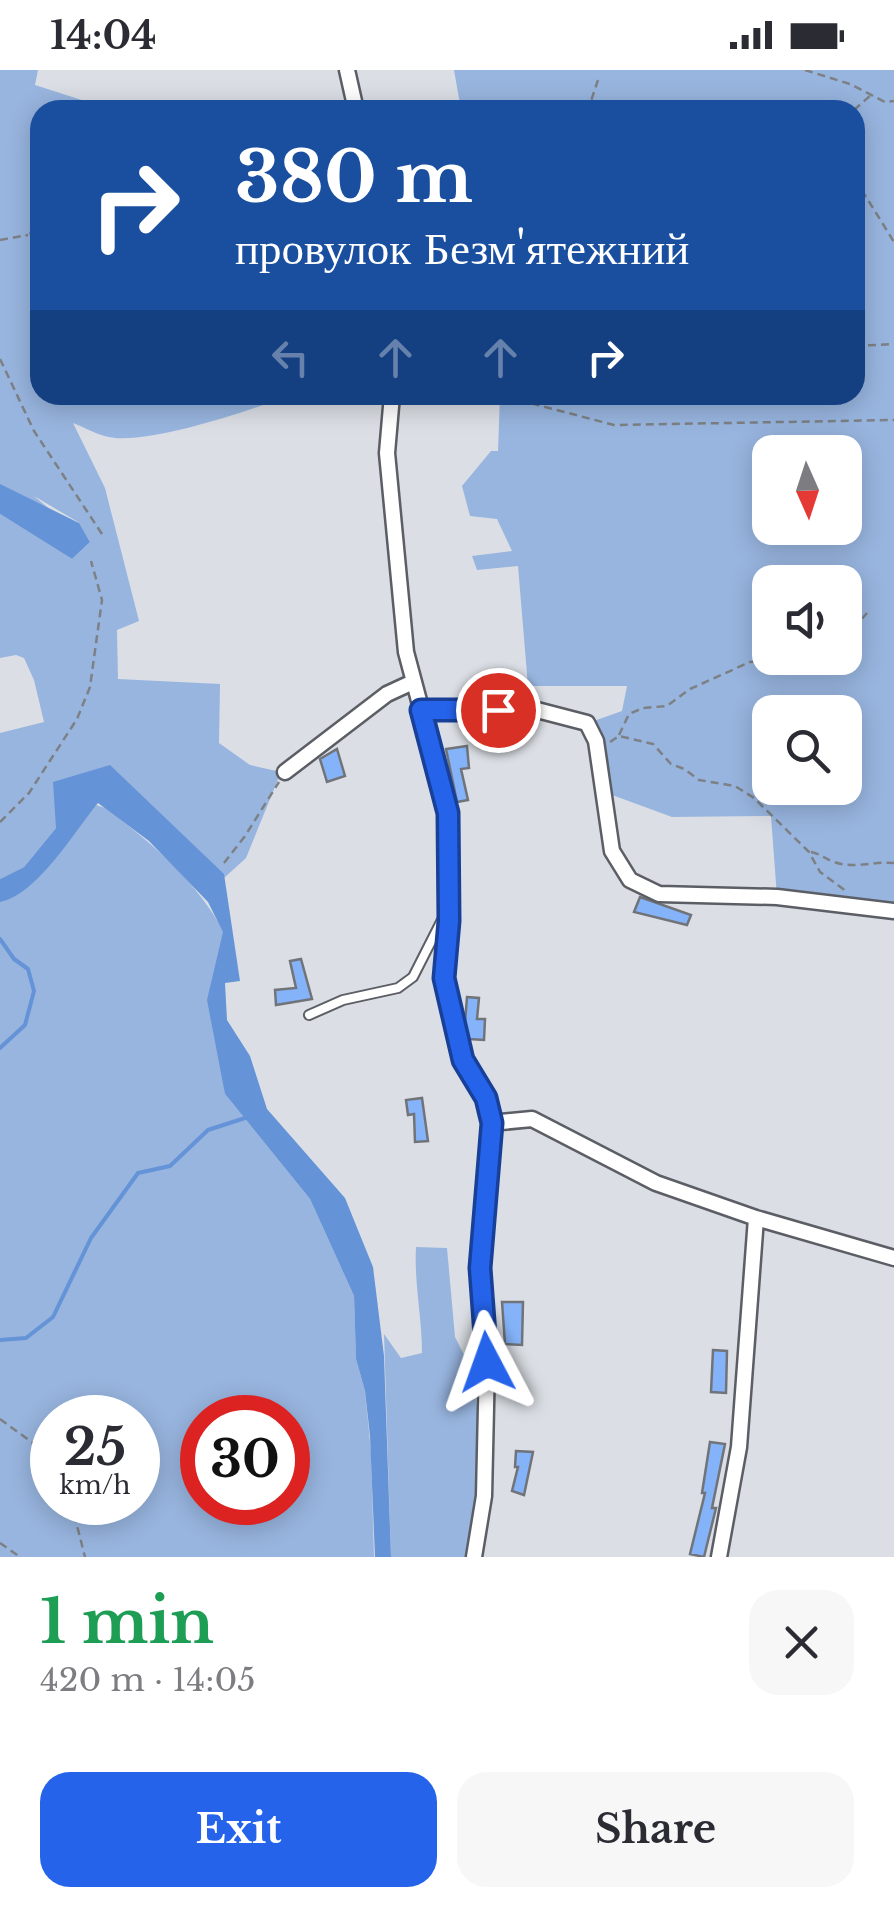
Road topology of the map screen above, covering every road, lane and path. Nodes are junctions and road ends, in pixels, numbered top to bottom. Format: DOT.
graph roads {
  1 [pos="347,70"];
  2 [pos="805,70"];
  3 [pos="598,80"];
  4 [pos="871,95"];
  5 [pos="354,100"];
  6 [pos="591,100"];
  7 [pos="865,100"];
  8 [pos="894,101"];
  9 [pos="865,195"];
  10 [pos="30,235"];
  11 [pos="0,240"];
  12 [pos="894,242"];
  13 [pos="894,344"];
  14 [pos="865,345"];
  15 [pos="0,358"];
  16 [pos="391,405"];
  17 [pos="538,405"];
  18 [pos="894,420"];
  19 [pos="102,534"];
  20 [pos="92,561"];
  21 [pos="866,613"];
  22 [pos="862,618"];
  23 [pos="752,662"];
  24 [pos="413,682"];
  25 [pos="421,710"];
  26 [pos="618,736"];
  27 [pos="600,766"];
  28 [pos="285,772"];
  29 [pos="0,822"];
  30 [pos="809,852"];
  31 [pos="224,863"];
  32 [pos="894,863"];
  33 [pos="449,906"];
  34 [pos="864,907"];
  35 [pos="894,912"];
  36 [pos="309,1015"];
  37 [pos="492,1123"];
  38 [pos="756,1218"];
  39 [pos="894,1258"];
  40 [pos="0,1420"];
  41 [pos="30,1441"];
  42 [pos="77,1525"];
  43 [pos="0,1543"];
  44 [pos="20,1557"];
  45 [pos="85,1557"];
  46 [pos="474,1557"];
  47 [pos="718,1557"];
  1 -- 5 [label="street"];
  2 -- 4 [label="path"];
  3 -- 6 [label="path"];
  4 -- 7 [label="path"];
  4 -- 8 [label="path"];
  9 -- 12 [label="path"];
  10 -- 11 [label="path"];
  13 -- 14 [label="path"];
  15 -- 19 [label="path"];
  16 -- 24 [label="street"];
  17 -- 18 [label="path"];
  20 -- 29 [label="path"];
  21 -- 22 [label="path"];
  23 -- 26 [label="path"];
  24 -- 25 [label="street"];
  24 -- 28 [label="street"];
  25 -- 27 [label="street"];
  25 -- 33 [label="street"];
  26 -- 27 [label="path"];
  26 -- 30 [label="path"];
  27 -- 34 [label="street"];
  28 -- 31 [label="path"];
  30 -- 32 [label="path"];
  30 -- 34 [label="path"];
  33 -- 36 [label="lane"];
  33 -- 37 [label="street"];
  34 -- 35 [label="street"];
  37 -- 38 [label="street"];
  37 -- 46 [label="street"];
  38 -- 39 [label="street"];
  38 -- 47 [label="street"];
  40 -- 41 [label="path"];
  42 -- 45 [label="path"];
  43 -- 44 [label="path"];
}
